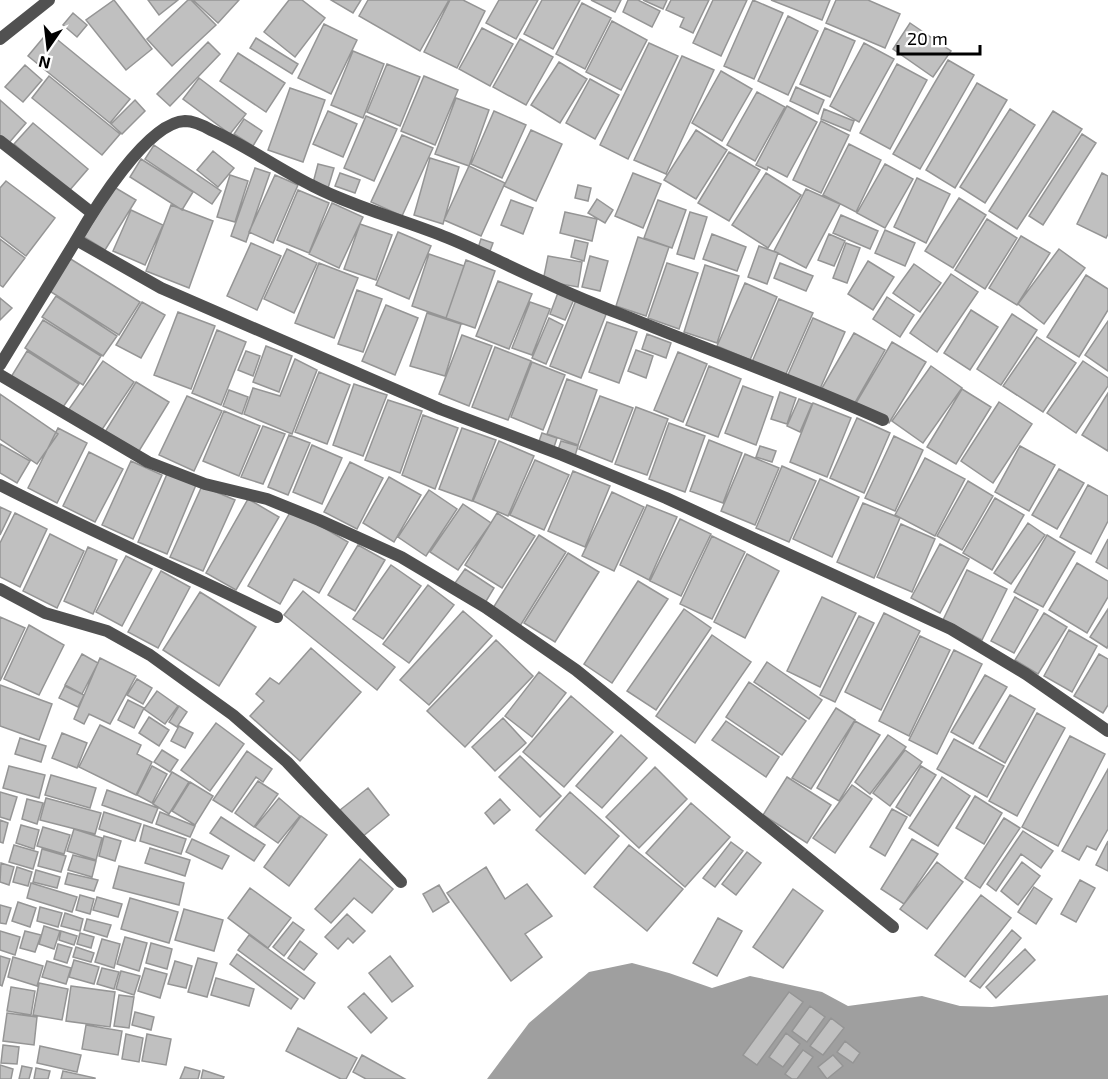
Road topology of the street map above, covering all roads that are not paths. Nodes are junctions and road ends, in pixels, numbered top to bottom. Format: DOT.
graph roads {
  1 [pos="49,0"];
  2 [pos="0,39"];
  3 [pos="0,141"];
  4 [pos="92,213"];
  5 [pos="75,242"];
  6 [pos="0,365"];
  7 [pos="0,375"];
  8 [pos="883,420"];
  9 [pos="0,485"];
  10 [pos="0,589"];
  11 [pos="277,618"];
  12 [pos="1108,731"];
  13 [pos="401,882"];
  14 [pos="893,927"];
  1 -- 2 [label="street"];
  3 -- 4 [label="street"];
  4 -- 5 [label="street"];
  4 -- 8 [label="street"];
  5 -- 6 [label="street"];
  5 -- 12 [label="street"];
  7 -- 14 [label="street"];
  9 -- 11 [label="street"];
  10 -- 13 [label="street"];
}
